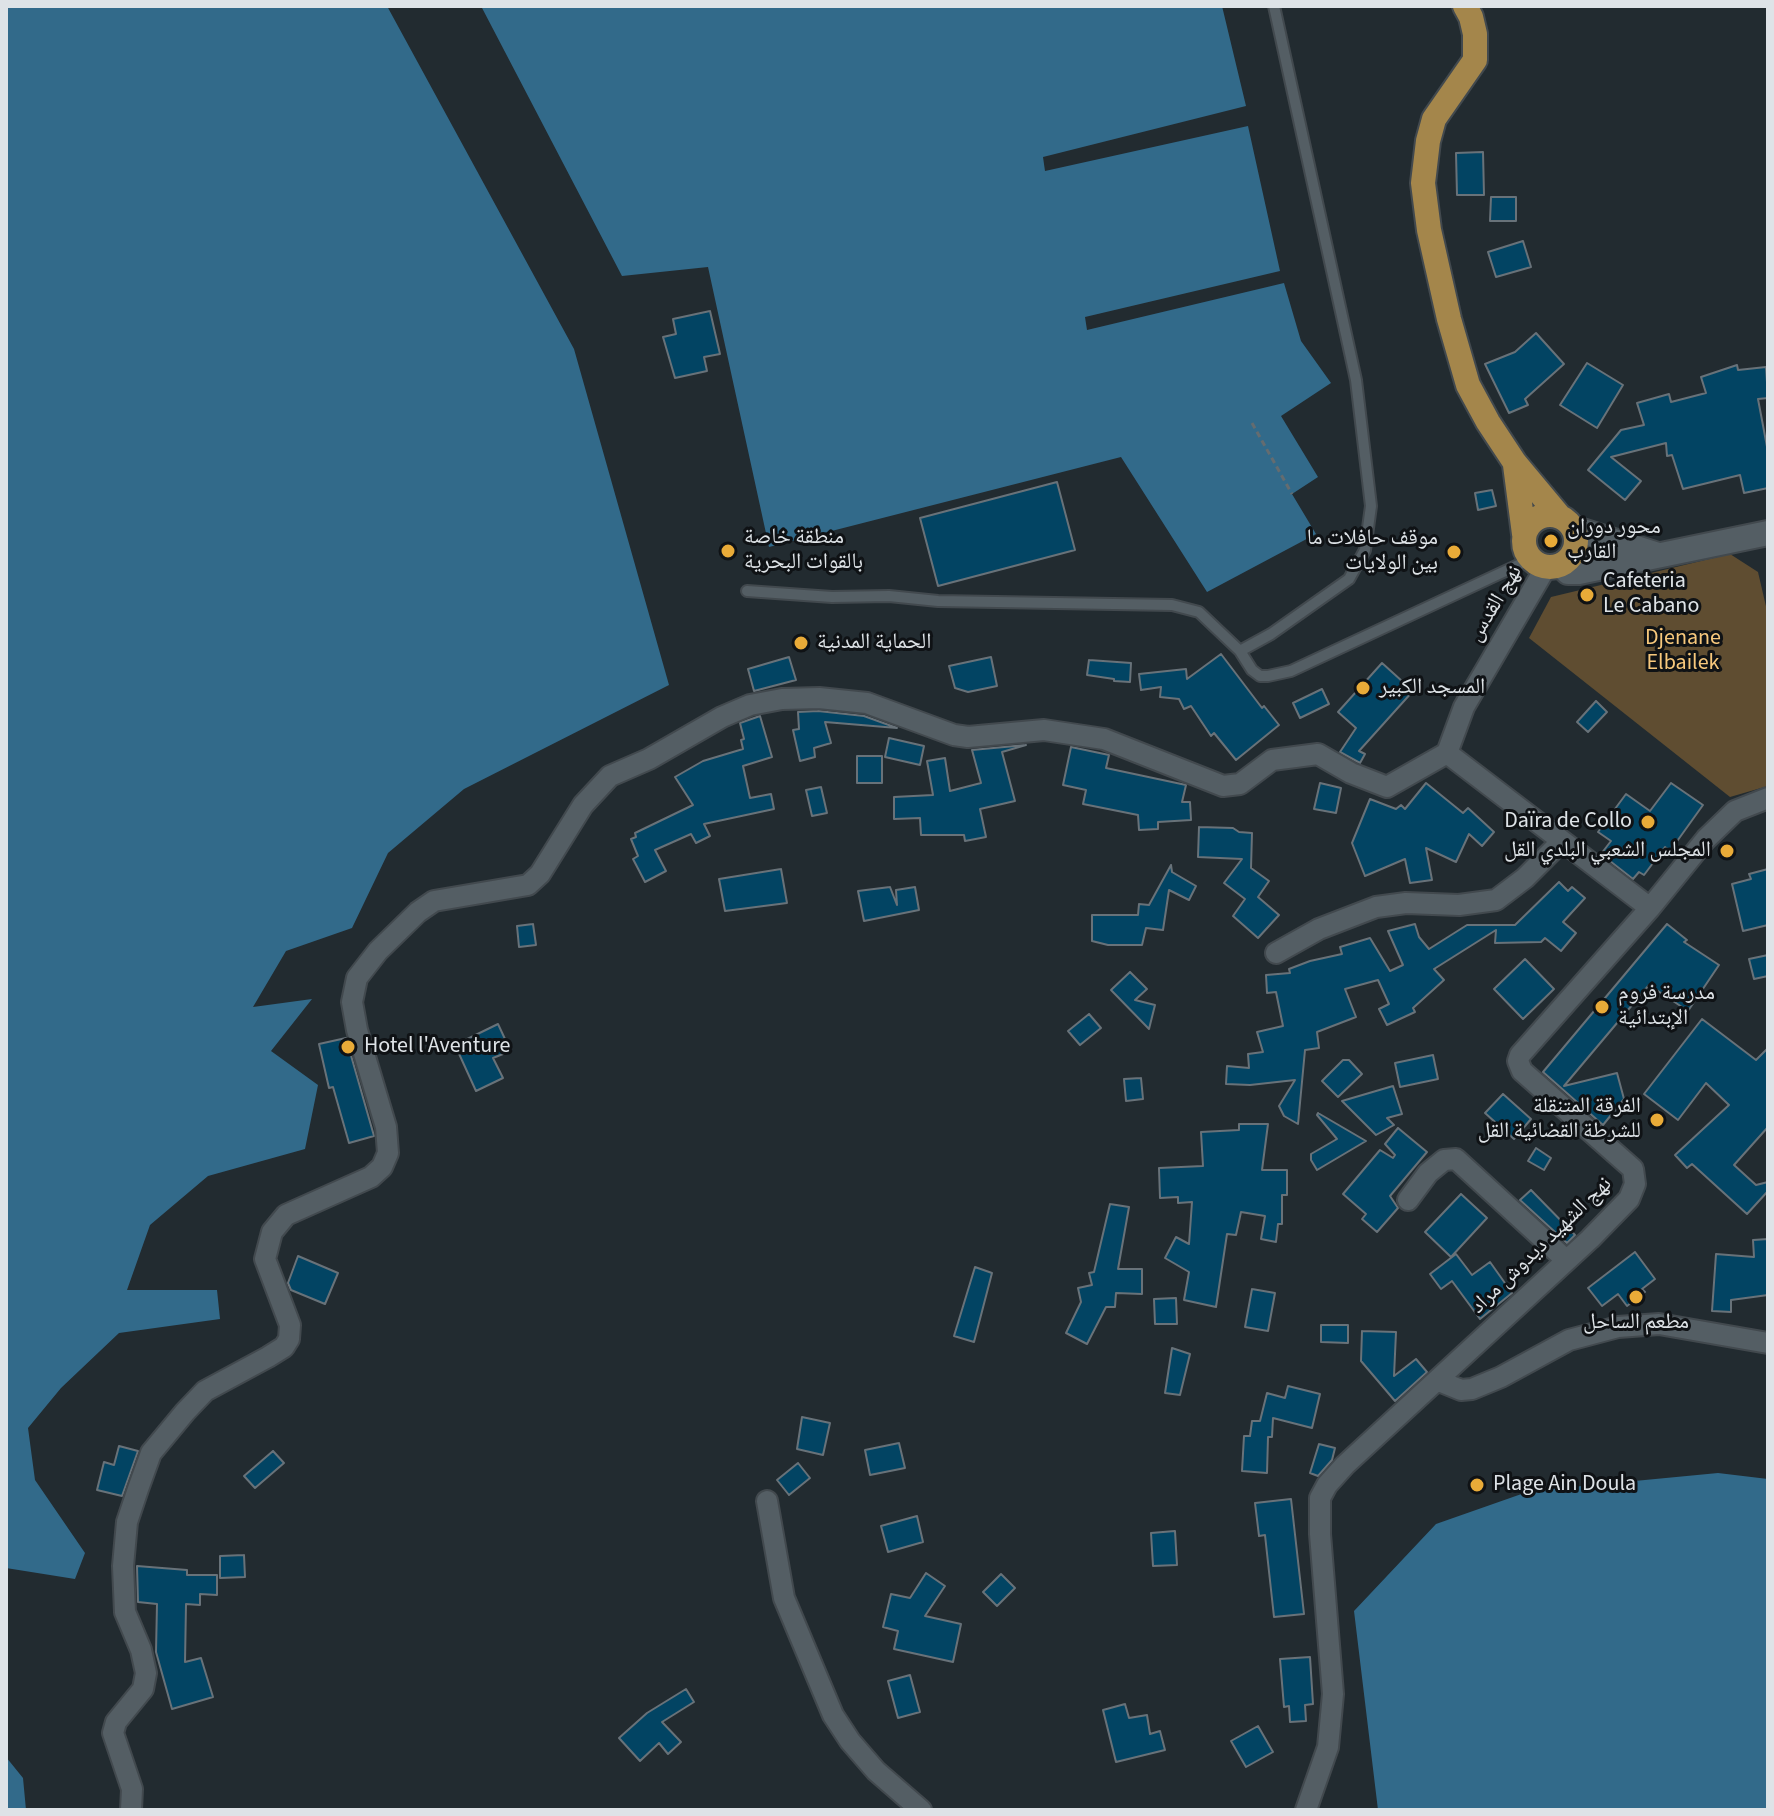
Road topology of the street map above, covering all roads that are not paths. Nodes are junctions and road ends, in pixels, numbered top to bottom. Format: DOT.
graph roads {
  1 [pos="1274,6"];
  2 [pos="1465,6"];
  3 [pos="1515,463"];
  4 [pos="1566,522"];
  5 [pos="1524,534"];
  6 [pos="1767,536"];
  7 [pos="1664,557"];
  8 [pos="1546,564"];
  9 [pos="747,591"];
  10 [pos="1240,651"];
  11 [pos="1447,753"];
  12 [pos="1768,798"];
  13 [pos="1561,842"];
  14 [pos="1650,908"];
  15 [pos="1276,953"];
  16 [pos="1408,1200"];
  17 [pos="1566,1260"];
  18 [pos="1768,1343"];
  19 [pos="1439,1381"];
  20 [pos="767,1501"];
  21 [pos="131,1810"];
  22 [pos="921,1810"];
  23 [pos="1306,1810"];
  1 -- 10 [label="lane"];
  2 -- 3 [label="main road"];
  3 -- 4 [label="main road"];
  3 -- 5 [label="main road"];
  4 -- 5 [label="main road"];
  4 -- 7 [label="main road"];
  4 -- 8 [label="main road"];
  5 -- 8 [label="main road"];
  6 -- 7 [label="main road"];
  7 -- 8 [label="main road"];
  8 -- 10 [label="lane"];
  8 -- 11 [label="street, نهج القدس"];
  9 -- 10 [label="lane"];
  11 -- 13 [label="street"];
  11 -- 21 [label="street"];
  12 -- 14 [label="street, نهج الشهيد ديدوش مراد"];
  13 -- 14 [label="street"];
  13 -- 15 [label="street"];
  14 -- 17 [label="street, نهج الشهيد ديدوش مراد"];
  16 -- 17 [label="street"];
  17 -- 19 [label="street, نهج الشهيد ديدوش مراد"];
  18 -- 19 [label="street"];
  19 -- 23 [label="street, نهج الشهيد ديدوش مراد"];
  20 -- 22 [label="street"];
}
